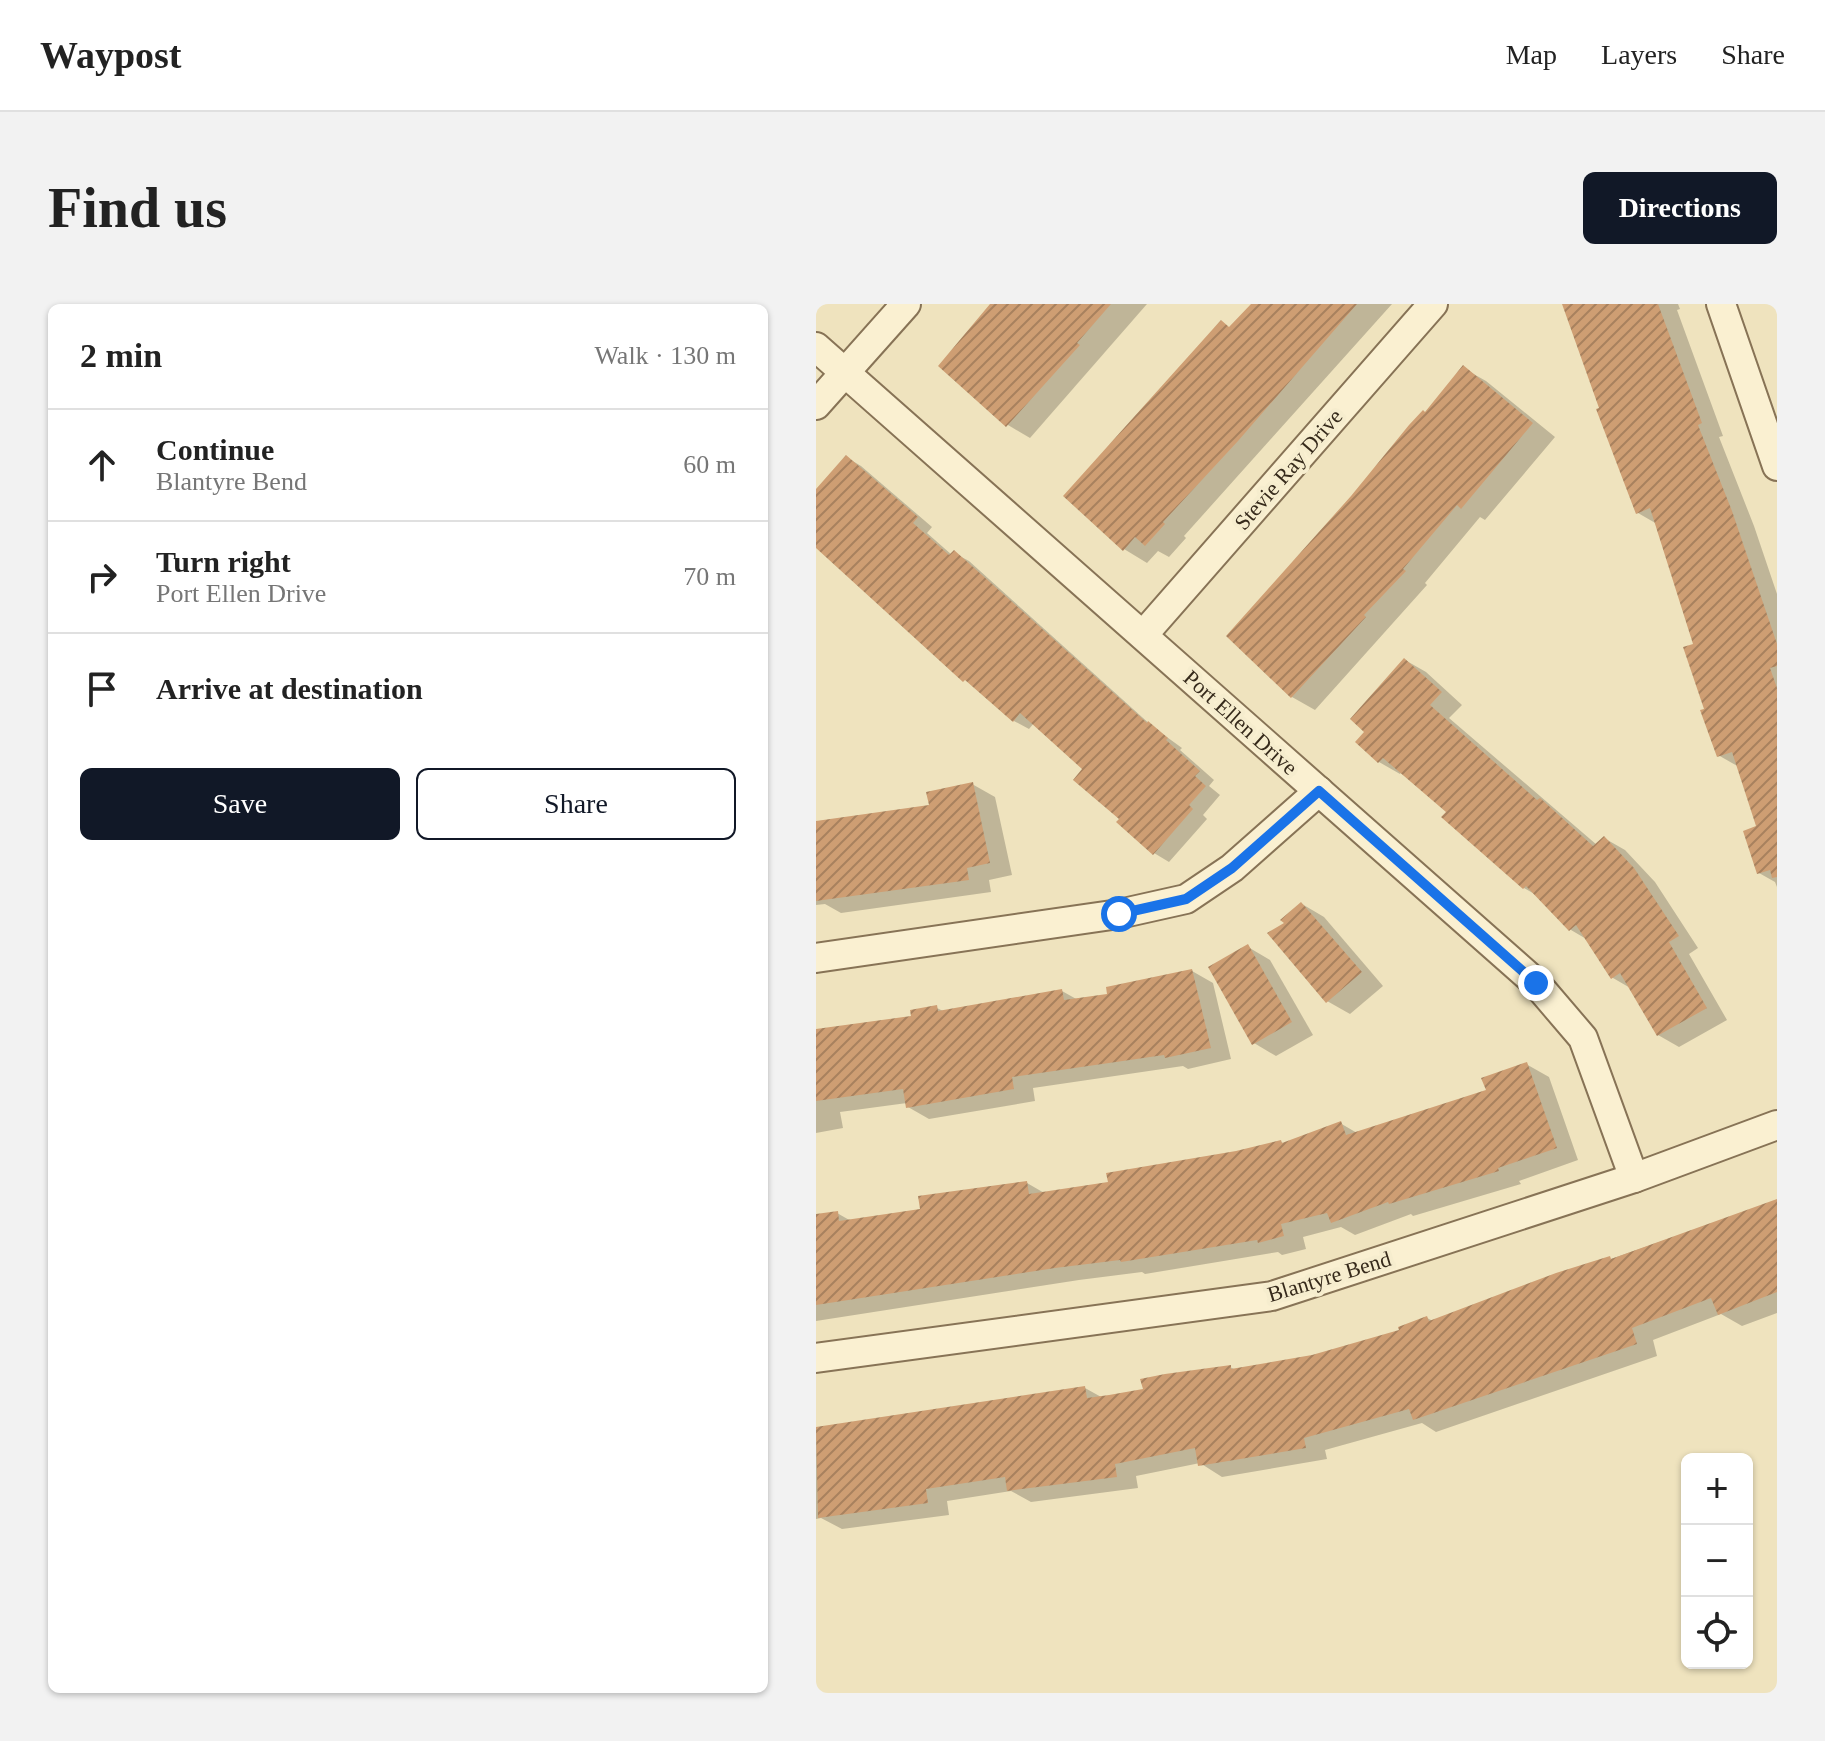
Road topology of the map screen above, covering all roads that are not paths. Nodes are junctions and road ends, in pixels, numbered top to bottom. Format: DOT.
graph roads {
  1 [pos="906,304"];
  2 [pos="1433,304"];
  3 [pos="1721,304"];
  4 [pos="816,347"];
  5 [pos="846,372"];
  6 [pos="816,405"];
  7 [pos="1777,466"];
  8 [pos="1143,635"];
  9 [pos="1319,791"];
  10 [pos="816,958"];
  11 [pos="1777,1125"];
  12 [pos="1634,1178"];
  13 [pos="816,1358"];
  1 -- 5 [label="street"];
  2 -- 8 [label="street, Stevie Ray Drive"];
  3 -- 7 [label="street"];
  4 -- 5 [label="street, Port Ellen Drive"];
  5 -- 6 [label="street"];
  5 -- 8 [label="street, Port Ellen Drive"];
  8 -- 9 [label="street, Port Ellen Drive"];
  9 -- 10 [label="street"];
  9 -- 12 [label="street, Port Ellen Drive"];
  11 -- 12 [label="street, Blantyre Bend"];
  12 -- 13 [label="street, Blantyre Bend"];
}
